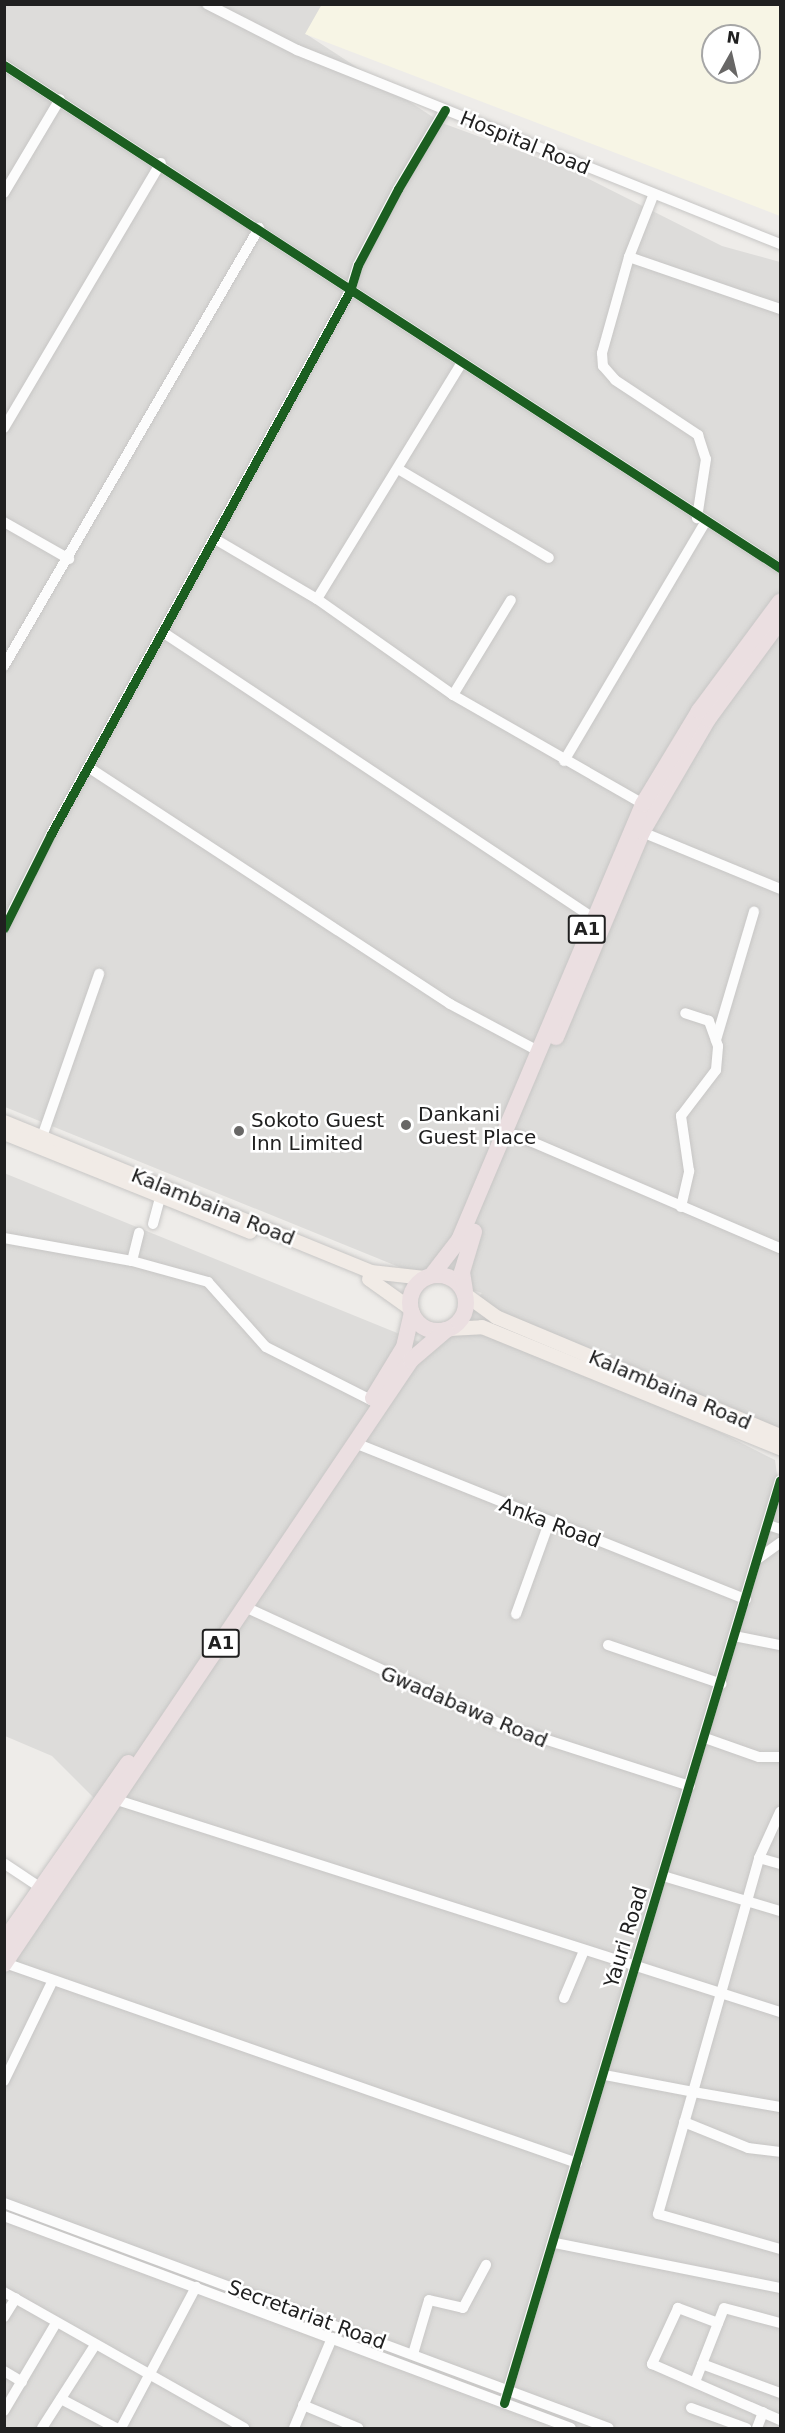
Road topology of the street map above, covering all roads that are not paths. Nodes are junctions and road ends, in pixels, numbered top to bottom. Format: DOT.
graph roads {
  1 [pos="207,4"];
  2 [pos="4,65"];
  3 [pos="60,99"];
  4 [pos="446,110"];
  5 [pos="161,163"];
  6 [pos="4,193"];
  7 [pos="653,196"];
  8 [pos="260,228"];
  9 [pos="780,244"];
  10 [pos="629,256"];
  11 [pos="350,291"];
  12 [pos="780,309"];
  13 [pos="461,364"];
  14 [pos="4,429"];
  15 [pos="398,469"];
  16 [pos="701,520"];
  17 [pos="4,522"];
  18 [pos="215,539"];
  19 [pos="549,558"];
  20 [pos="69,559"];
  21 [pos="780,568"];
  22 [pos="317,600"];
  23 [pos="511,600"];
  24 [pos="780,602"];
  25 [pos="780,621"];
  26 [pos="164,633"];
  27 [pos="4,666"];
  28 [pos="453,695"];
  29 [pos="564,761"];
  30 [pos="88,767"];
  31 [pos="643,804"];
  32 [pos="642,832"];
  33 [pos="780,889"];
  34 [pos="754,912"];
  35 [pos="592,917"];
  36 [pos="4,928"];
  37 [pos="99,974"];
  38 [pos="685,1013"];
  39 [pos="716,1040"];
  40 [pos="538,1051"];
  41 [pos="4,1122"];
  42 [pos="4,1133"];
  43 [pos="516,1135"];
  44 [pos="42,1137"];
  45 [pos="160,1197"];
  46 [pos="681,1206"];
  47 [pos="153,1224"];
  48 [pos="139,1233"];
  49 [pos="4,1238"];
  50 [pos="780,1248"];
  51 [pos="132,1261"];
  52 [pos="428,1276"];
  53 [pos="465,1293"];
  54 [pos="411,1311"];
  55 [pos="447,1330"];
  56 [pos="371,1400"];
  57 [pos="780,1436"];
  58 [pos="355,1443"];
  59 [pos="780,1448"];
  60 [pos="780,1480"];
  61 [pos="549,1524"];
  62 [pos="768,1525"];
  63 [pos="780,1529"];
  64 [pos="780,1543"];
  65 [pos="758,1559"];
  66 [pos="747,1599"];
  67 [pos="245,1607"];
  68 [pos="516,1614"];
  69 [pos="734,1636"];
  70 [pos="608,1645"];
  71 [pos="780,1645"];
  72 [pos="722,1684"];
  73 [pos="705,1738"];
  74 [pos="780,1757"];
  75 [pos="690,1786"];
  76 [pos="117,1800"];
  77 [pos="780,1812"];
  78 [pos="759,1858"];
  79 [pos="5,1864"];
  80 [pos="780,1864"];
  81 [pos="663,1876"];
  82 [pos="41,1888"];
  83 [pos="749,1900"];
  84 [pos="780,1911"];
  85 [pos="4,1941"];
  86 [pos="583,1953"];
  87 [pos="5,1964"];
  88 [pos="635,1969"];
  89 [pos="52,1982"];
  90 [pos="721,1997"];
  91 [pos="564,1998"];
  92 [pos="779,2009"];
  93 [pos="605,2075"];
  94 [pos="4,2081"];
  95 [pos="693,2092"];
  96 [pos="780,2107"];
  97 [pos="684,2122"];
  98 [pos="780,2152"];
  99 [pos="577,2163"];
  100 [pos="4,2203"];
  101 [pos="4,2216"];
  102 [pos="555,2243"];
  103 [pos="780,2248"];
  104 [pos="486,2265"];
  105 [pos="196,2287"];
  106 [pos="780,2288"];
  107 [pos="4,2292"];
  108 [pos="16,2298"];
  109 [pos="4,2317"];
  110 [pos="57,2323"];
  111 [pos="718,2323"];
  112 [pos="780,2323"];
  113 [pos="332,2338"];
  114 [pos="95,2345"];
  115 [pos="413,2354"];
  116 [pos="702,2364"];
  117 [pos="4,2371"];
  118 [pos="150,2377"];
  119 [pos="22,2382"];
  120 [pos="695,2382"];
  121 [pos="510,2390"];
  122 [pos="780,2393"];
  123 [pos="61,2399"];
  124 [pos="504,2403"];
  125 [pos="303,2405"];
  126 [pos="691,2408"];
  127 [pos="4,2411"];
  128 [pos="764,2412"];
  129 [pos="780,2420"];
  130 [pos="42,2428"];
  131 [pos="116,2428"];
  132 [pos="121,2428"];
  133 [pos="242,2428"];
  134 [pos="294,2428"];
  135 [pos="358,2428"];
  136 [pos="571,2428"];
  137 [pos="609,2428"];
  138 [pos="746,2428"];
  139 [pos="757,2428"];
  1 -- 4 [label="street, Hospital Road"];
  2 -- 3 [label="street"];
  3 -- 5 [label="street"];
  3 -- 6 [label="street"];
  4 -- 7 [label="street, Hospital Road"];
  4 -- 11 [label="street"];
  5 -- 8 [label="street"];
  5 -- 14 [label="street"];
  7 -- 9 [label="street, Hospital Road"];
  7 -- 10 [label="street"];
  8 -- 11 [label="street"];
  8 -- 20 [label="street"];
  10 -- 12 [label="street"];
  10 -- 16 [label="street"];
  11 -- 13 [label="street"];
  11 -- 18 [label="street"];
  13 -- 15 [label="street"];
  13 -- 16 [label="street"];
  15 -- 19 [label="street"];
  15 -- 22 [label="street"];
  16 -- 21 [label="street"];
  16 -- 29 [label="street"];
  17 -- 20 [label="street"];
  18 -- 22 [label="street"];
  18 -- 26 [label="street"];
  20 -- 27 [label="street"];
  22 -- 28 [label="street"];
  23 -- 28 [label="street"];
  24 -- 31 [label="highway, A1"];
  25 -- 32 [label="highway, A1"];
  26 -- 30 [label="street"];
  26 -- 35 [label="street"];
  28 -- 29 [label="street"];
  29 -- 31 [label="street"];
  30 -- 36 [label="street"];
  30 -- 40 [label="street"];
  31 -- 35 [label="highway, A1"];
  32 -- 33 [label="street"];
  32 -- 43 [label="highway, A1"];
  34 -- 39 [label="street"];
  35 -- 40 [label="highway, A1"];
  37 -- 44 [label="street"];
  38 -- 39 [label="street"];
  39 -- 46 [label="street"];
  40 -- 52 [label="highway, A1"];
  41 -- 44 [label="main road, Kalambaina Road"];
  42 -- 45 [label="main road"];
  43 -- 46 [label="street"];
  43 -- 53 [label="highway, A1"];
  44 -- 52 [label="main road, Kalambaina Road"];
  45 -- 47 [label="street"];
  45 -- 54 [label="main road"];
  46 -- 50 [label="street"];
  48 -- 51 [label="street"];
  49 -- 51 [label="street"];
  51 -- 56 [label="street"];
  52 -- 53 [label="highway"];
  52 -- 54 [label="highway"];
  53 -- 55 [label="highway"];
  53 -- 57 [label="main road, Kalambaina Road"];
  54 -- 55 [label="highway"];
  54 -- 56 [label="highway, A1"];
  55 -- 58 [label="highway, A1"];
  55 -- 59 [label="main road"];
  56 -- 82 [label="highway, A1"];
  58 -- 61 [label="street, Anka Road"];
  58 -- 67 [label="highway, A1"];
  60 -- 62 [label="street, Yauri Road"];
  61 -- 66 [label="street, Anka Road"];
  61 -- 68 [label="street"];
  62 -- 63 [label="street"];
  62 -- 65 [label="street, Yauri Road"];
  64 -- 65 [label="street"];
  65 -- 66 [label="street, Yauri Road"];
  66 -- 69 [label="street, Yauri Road"];
  67 -- 75 [label="street, Gwadabawa Road"];
  67 -- 76 [label="highway, A1"];
  69 -- 71 [label="street"];
  69 -- 72 [label="street, Yauri Road"];
  70 -- 72 [label="street"];
  72 -- 73 [label="street, Yauri Road"];
  73 -- 74 [label="street"];
  73 -- 75 [label="street, Yauri Road"];
  75 -- 81 [label="street, Yauri Road"];
  76 -- 86 [label="street"];
  76 -- 87 [label="highway, A1"];
  77 -- 78 [label="street"];
  78 -- 80 [label="street"];
  78 -- 83 [label="street"];
  79 -- 82 [label="street"];
  81 -- 83 [label="street"];
  81 -- 88 [label="street, Yauri Road"];
  82 -- 85 [label="highway, A1"];
  83 -- 84 [label="street"];
  83 -- 90 [label="street"];
  86 -- 88 [label="street"];
  86 -- 91 [label="street"];
  87 -- 89 [label="street"];
  88 -- 90 [label="street"];
  88 -- 93 [label="street, Yauri Road"];
  89 -- 94 [label="street"];
  89 -- 99 [label="street"];
  90 -- 92 [label="street"];
  90 -- 95 [label="street"];
  93 -- 95 [label="street"];
  93 -- 99 [label="street, Yauri Road"];
  95 -- 96 [label="street"];
  95 -- 97 [label="street"];
  97 -- 98 [label="street"];
  97 -- 103 [label="street"];
  99 -- 102 [label="street, Yauri Road"];
  100 -- 115 [label="street, Secretariat Road"];
  101 -- 105 [label="street, Secretariat Road"];
  102 -- 106 [label="street"];
  102 -- 121 [label="street, Yauri Road"];
  104 -- 115 [label="street"];
  105 -- 113 [label="street, Secretariat Road"];
  105 -- 118 [label="street"];
  107 -- 108 [label="street"];
  108 -- 109 [label="street"];
  108 -- 110 [label="street"];
  110 -- 114 [label="street"];
  110 -- 119 [label="street"];
  111 -- 112 [label="street"];
  111 -- 116 [label="street"];
  111 -- 120 [label="street"];
  113 -- 124 [label="street, Secretariat Road"];
  113 -- 125 [label="street"];
  114 -- 118 [label="street"];
  114 -- 123 [label="street"];
  115 -- 121 [label="street, Secretariat Road"];
  116 -- 120 [label="street"];
  116 -- 122 [label="street"];
  117 -- 119 [label="street"];
  118 -- 132 [label="street"];
  118 -- 133 [label="street"];
  119 -- 127 [label="street"];
  120 -- 128 [label="street"];
  121 -- 124 [label="street, Yauri Road"];
  121 -- 137 [label="street, Secretariat Road"];
  123 -- 130 [label="street"];
  123 -- 131 [label="street"];
  124 -- 136 [label="street, Secretariat Road"];
  125 -- 134 [label="street"];
  125 -- 135 [label="street"];
  126 -- 138 [label="street"];
  128 -- 129 [label="street"];
  128 -- 139 [label="street"];
}
